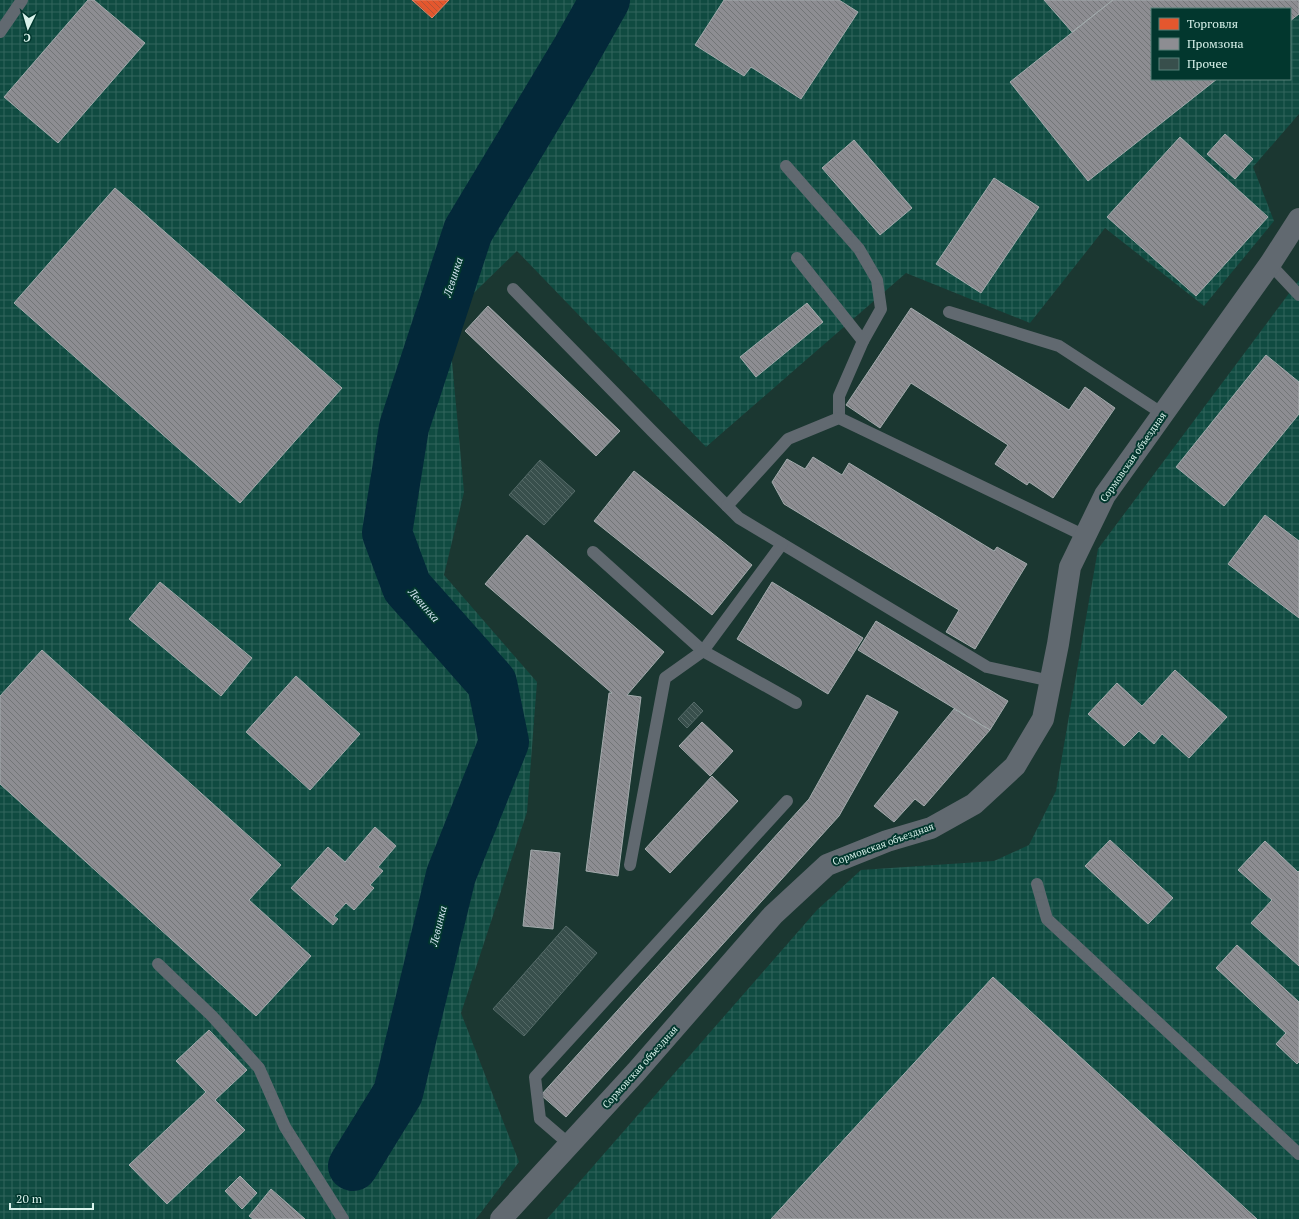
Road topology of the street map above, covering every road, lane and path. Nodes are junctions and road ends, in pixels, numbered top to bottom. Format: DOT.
graph roads {
  1 [pos="22,0"];
  2 [pos="0,32"];
  3 [pos="786,166"];
  4 [pos="1299,219"];
  5 [pos="797,258"];
  6 [pos="1270,264"];
  7 [pos="514,290"];
  8 [pos="1299,295"];
  9 [pos="949,312"];
  10 [pos="863,341"];
  11 [pos="1163,414"];
  12 [pos="839,418"];
  13 [pos="726,506"];
  14 [pos="1085,536"];
  15 [pos="782,544"];
  16 [pos="593,552"];
  17 [pos="703,651"];
  18 [pos="1051,681"];
  19 [pos="796,703"];
  20 [pos="787,801"];
  21 [pos="630,865"];
  22 [pos="1037,884"];
  23 [pos="158,964"];
  24 [pos="570,1144"];
  25 [pos="1299,1154"];
  26 [pos="344,1219"];
  27 [pos="501,1219"];
  1 -- 2 [label="lane"];
  3 -- 10 [label="lane"];
  4 -- 6 [label="street, Сормовская объездная"];
  5 -- 10 [label="lane"];
  6 -- 8 [label="lane"];
  6 -- 11 [label="street, Сормовская объездная"];
  7 -- 13 [label="lane"];
  9 -- 11 [label="lane"];
  10 -- 12 [label="lane"];
  11 -- 14 [label="street, Сормовская объездная"];
  12 -- 13 [label="lane"];
  12 -- 14 [label="lane"];
  13 -- 15 [label="lane"];
  14 -- 18 [label="street, Сормовская объездная"];
  15 -- 17 [label="lane"];
  15 -- 18 [label="lane"];
  16 -- 17 [label="lane"];
  17 -- 19 [label="lane"];
  17 -- 21 [label="lane"];
  18 -- 24 [label="street, Сормовская объездная"];
  20 -- 24 [label="lane"];
  22 -- 25 [label="lane"];
  23 -- 26 [label="lane"];
  24 -- 27 [label="street, Сормовская объездная"];
}
